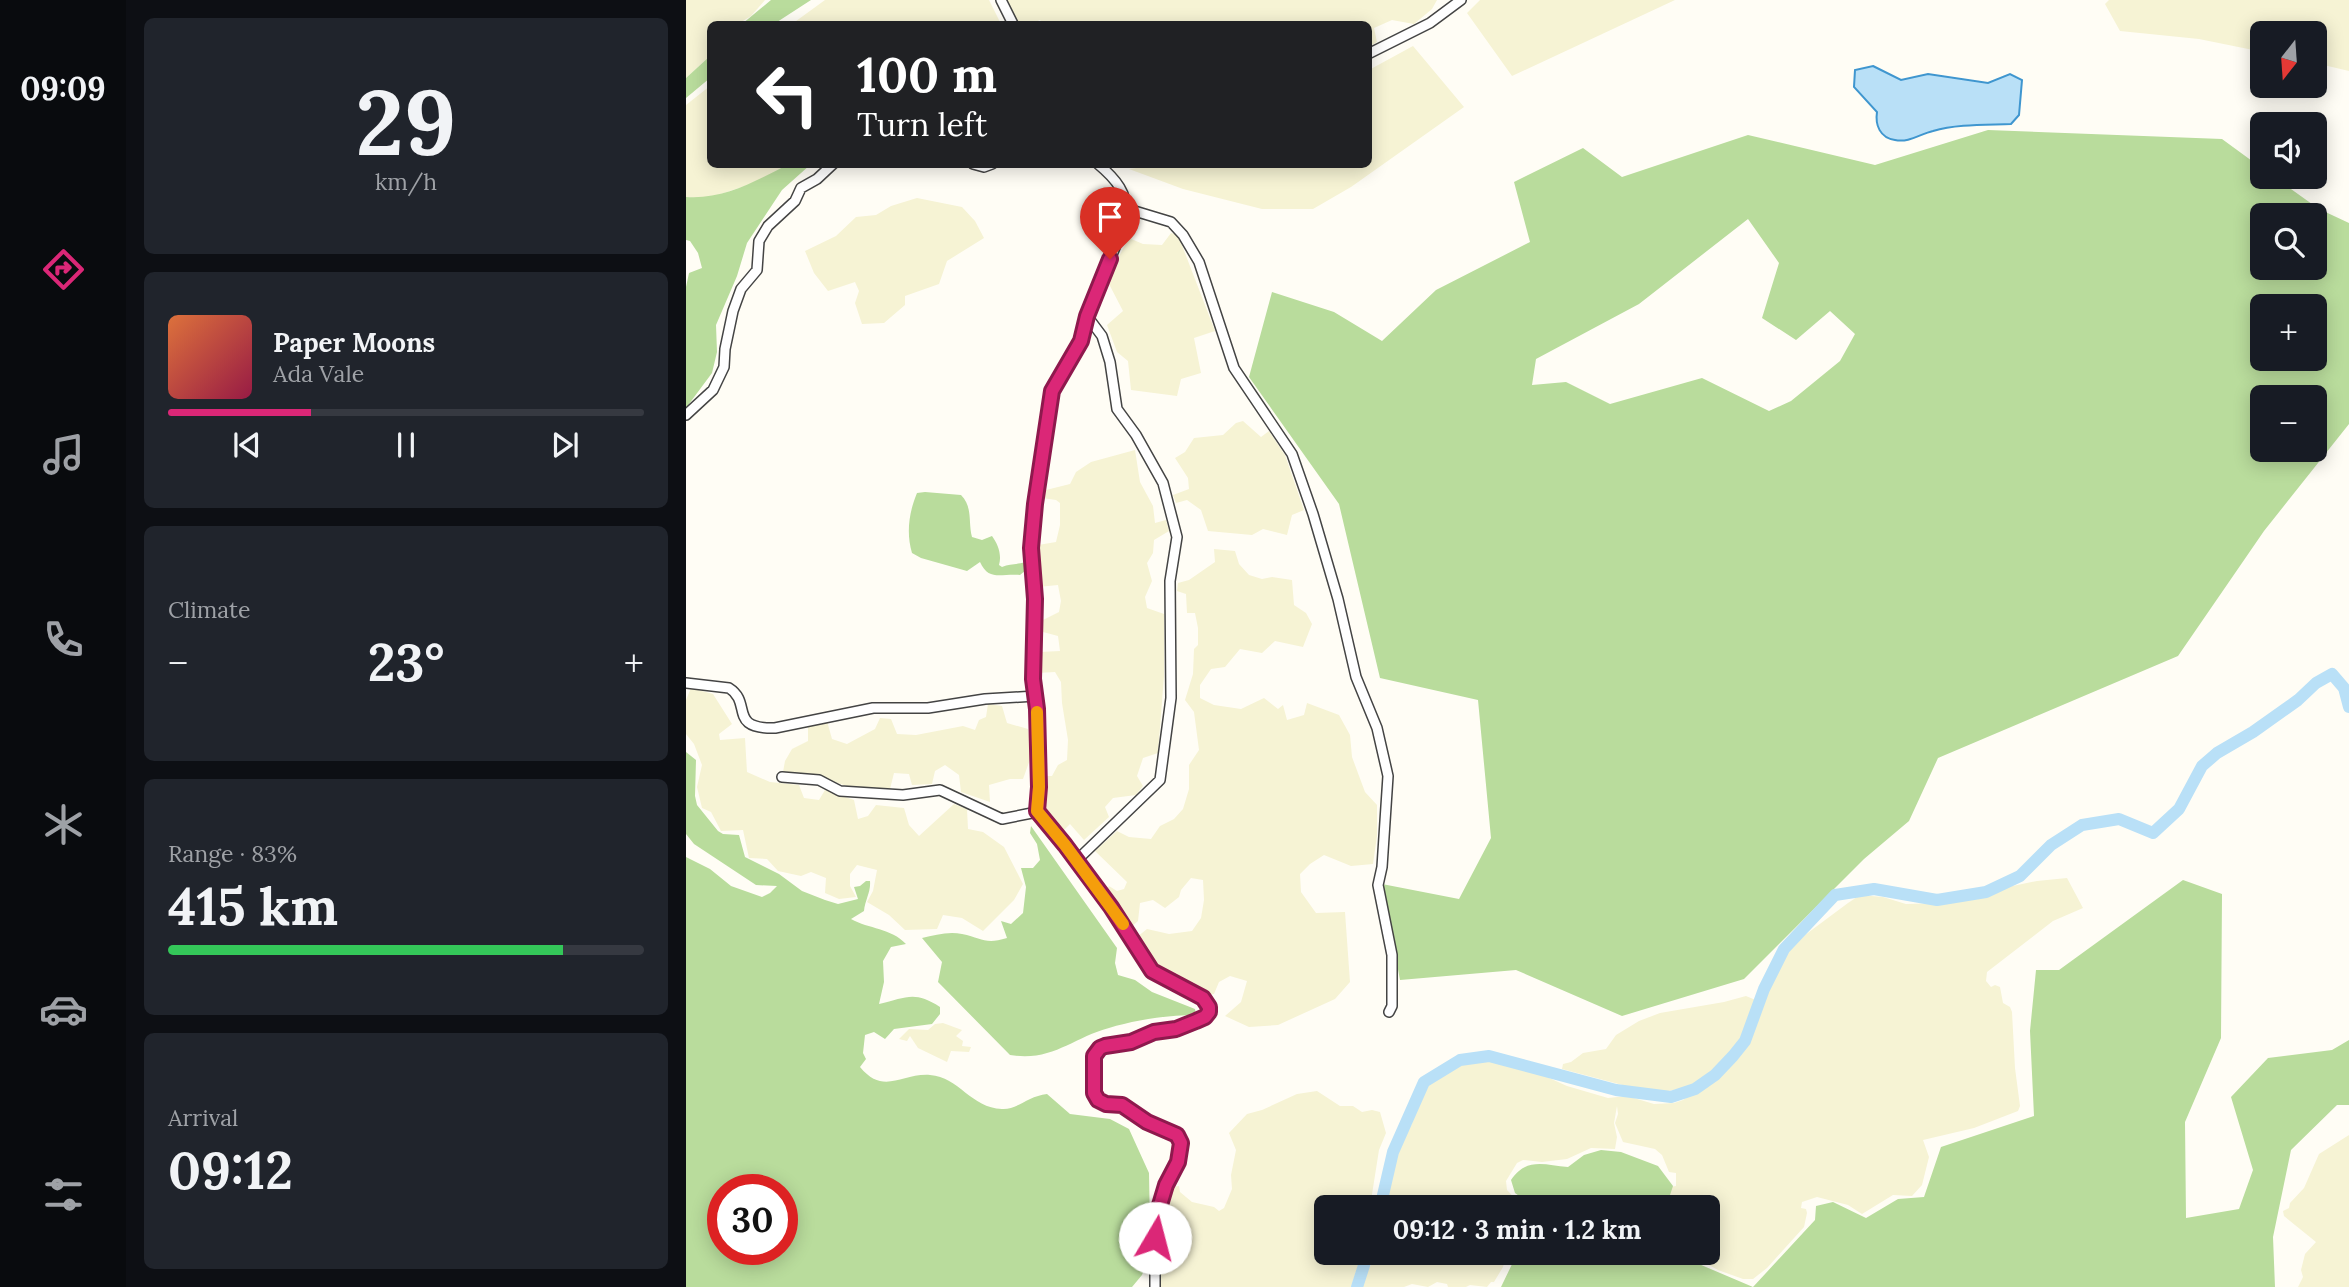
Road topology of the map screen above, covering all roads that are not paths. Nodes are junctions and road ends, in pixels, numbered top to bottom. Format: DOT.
graph roads {
  1 [pos="1001,0"];
  2 [pos="1461,0"];
  3 [pos="1012,21"];
  4 [pos="1372,52"];
  5 [pos="829,168"];
  6 [pos="1103,168"];
  7 [pos="1128,209"];
  8 [pos="1087,316"];
  9 [pos="686,415"];
  10 [pos="686,683"];
  11 [pos="1035,696"];
  12 [pos="782,777"];
  13 [pos="1037,811"];
  14 [pos="1076,861"];
  15 [pos="1389,1012"];
  16 [pos="1155,1287"];
  1 -- 3 [label="street"];
  2 -- 4 [label="street"];
  5 -- 9 [label="street"];
  6 -- 7 [label="street"];
  7 -- 8 [label="street"];
  7 -- 15 [label="street"];
  8 -- 11 [label="street"];
  8 -- 14 [label="street"];
  10 -- 11 [label="street"];
  11 -- 13 [label="street"];
  12 -- 13 [label="street"];
  13 -- 14 [label="street"];
  14 -- 16 [label="street"];
}
